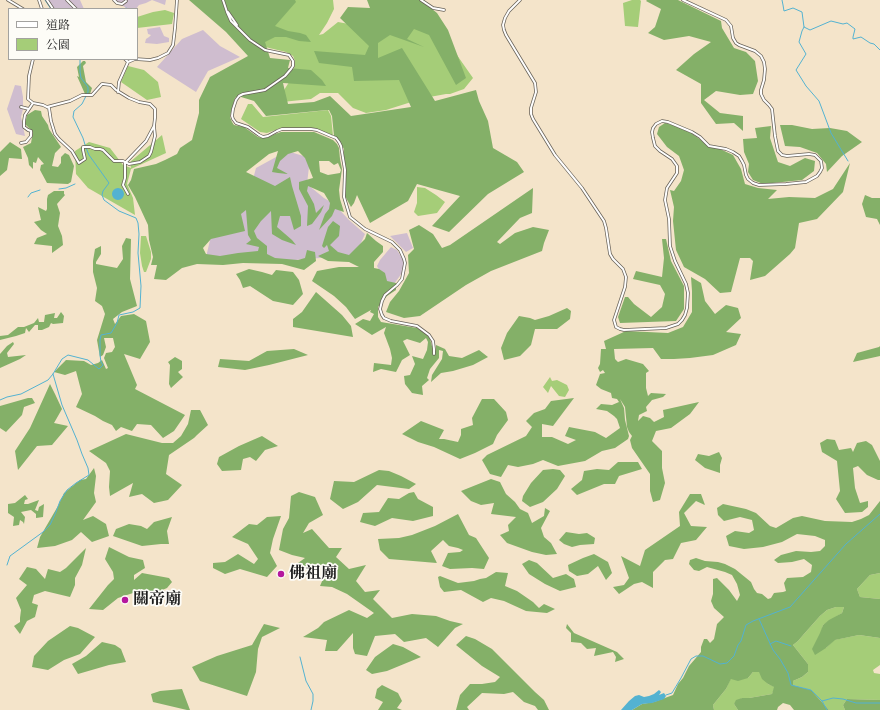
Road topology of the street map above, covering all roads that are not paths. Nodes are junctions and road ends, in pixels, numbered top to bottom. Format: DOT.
graph roads {
  1 [pos="8,0"];
  2 [pos="67,0"];
  3 [pos="114,0"];
  4 [pos="177,0"];
  5 [pos="223,0"];
  6 [pos="421,0"];
  7 [pos="520,0"];
  8 [pos="683,0"];
  9 [pos="126,1"];
  10 [pos="21,8"];
  11 [pos="75,8"];
  12 [pos="444,10"];
  13 [pos="138,59"];
  14 [pos="34,60"];
  15 [pos="133,60"];
  16 [pos="128,62"];
  17 [pos="118,92"];
  18 [pos="34,103"];
  19 [pos="21,107"];
  20 [pos="47,107"];
  21 [pos="29,108"];
  22 [pos="154,126"];
  23 [pos="21,143"];
  24 [pos="125,163"];
  25 [pos="128,194"];
  26 [pos="434,354"];
  1 -- 10 [label="street"];
  2 -- 11 [label="street"];
  3 -- 9 [label="street"];
  4 -- 13 [label="street"];
  5 -- 26 [label="street"];
  6 -- 12 [label="street"];
  7 -- 8 [label="street"];
  14 -- 18 [label="street"];
  15 -- 16 [label="street"];
  16 -- 17 [label="street"];
  17 -- 20 [label="street"];
  17 -- 22 [label="street"];
  18 -- 20 [label="street"];
  18 -- 21 [label="street"];
  19 -- 21 [label="street"];
  20 -- 24 [label="street"];
  21 -- 23 [label="street"];
  22 -- 24 [label="street"];
  22 -- 24 [label="street"];
  24 -- 25 [label="street"];
}
